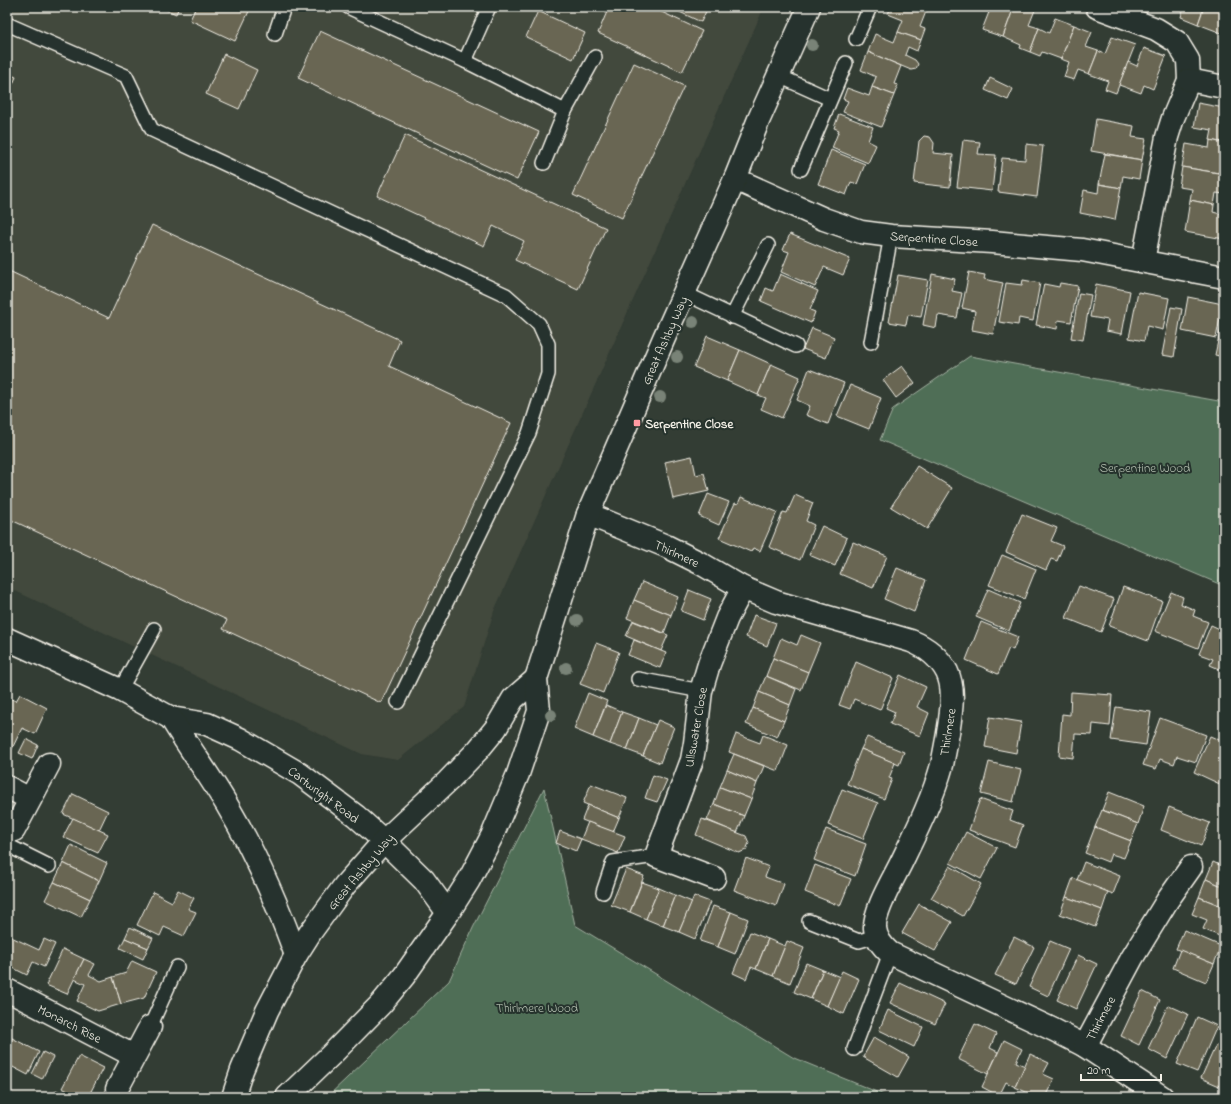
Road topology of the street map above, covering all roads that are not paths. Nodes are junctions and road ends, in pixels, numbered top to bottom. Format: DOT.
graph roads {
  1 [pos="284,7"];
  2 [pos="348,7"];
  3 [pos="489,7"];
  4 [pos="809,7"];
  5 [pos="870,7"];
  6 [pos="1097,7"];
  7 [pos="7,24"];
  8 [pos="275,34"];
  9 [pos="856,39"];
  10 [pos="595,57"];
  11 [pos="464,61"];
  12 [pos="846,62"];
  13 [pos="779,76"];
  14 [pos="1189,80"];
  15 [pos="1224,87"];
  16 [pos="830,99"];
  17 [pos="565,111"];
  18 [pos="544,163"];
  19 [pos="801,168"];
  20 [pos="735,179"];
  21 [pos="891,236"];
  22 [pos="768,245"];
  23 [pos="1143,261"];
  24 [pos="1224,277"];
  25 [pos="684,293"];
  26 [pos="732,317"];
  27 [pos="871,342"];
  28 [pos="796,346"];
  29 [pos="588,514"];
  30 [pos="743,588"];
  31 [pos="154,629"];
  32 [pos="7,638"];
  33 [pos="536,679"];
  34 [pos="638,679"];
  35 [pos="120,690"];
  36 [pos="701,691"];
  37 [pos="398,702"];
  38 [pos="171,718"];
  39 [pos="49,764"];
  40 [pos="7,787"];
  41 [pos="30,799"];
  42 [pos="14,830"];
  43 [pos="384,841"];
  44 [pos="656,856"];
  45 [pos="48,866"];
  46 [pos="1191,867"];
  47 [pos="714,878"];
  48 [pos="603,892"];
  49 [pos="448,913"];
  50 [pos="809,921"];
  51 [pos="877,936"];
  52 [pos="890,953"];
  53 [pos="296,955"];
  54 [pos="177,967"];
  55 [pos="7,990"];
  56 [pos="150,1027"];
  57 [pos="1085,1046"];
  58 [pos="854,1049"];
  59 [pos="134,1056"];
  60 [pos="116,1093"];
  61 [pos="233,1097"];
  62 [pos="287,1097"];
  63 [pos="1162,1097"];
  1 -- 8 [label="lane"];
  2 -- 11 [label="lane"];
  3 -- 11 [label="lane"];
  4 -- 13 [label="street, Great Ashby Way"];
  5 -- 9 [label="lane"];
  6 -- 14 [label="street"];
  7 -- 37 [label="lane"];
  10 -- 17 [label="lane"];
  11 -- 17 [label="lane"];
  12 -- 16 [label="lane"];
  13 -- 16 [label="lane"];
  13 -- 20 [label="street, Great Ashby Way"];
  14 -- 15 [label="street"];
  14 -- 23 [label="street"];
  16 -- 19 [label="lane"];
  17 -- 18 [label="lane"];
  20 -- 21 [label="street, Serpentine Close"];
  20 -- 25 [label="street, Great Ashby Way"];
  21 -- 23 [label="street, Serpentine Close"];
  21 -- 27 [label="lane"];
  22 -- 26 [label="lane"];
  23 -- 24 [label="street, Serpentine Close"];
  25 -- 26 [label="lane"];
  25 -- 29 [label="street, Great Ashby Way"];
  26 -- 28 [label="lane"];
  29 -- 30 [label="street, Thirlmere"];
  29 -- 33 [label="street, Great Ashby Way"];
  30 -- 36 [label="street, Ullswater Close"];
  30 -- 51 [label="street, Thirlmere"];
  31 -- 35 [label="lane"];
  32 -- 35 [label="street, Cartwright Road"];
  33 -- 43 [label="street, Great Ashby Way"];
  33 -- 49 [label="street, Great Ashby Way"];
  34 -- 36 [label="lane"];
  35 -- 38 [label="street, Cartwright Road"];
  36 -- 44 [label="street, Ullswater Close"];
  38 -- 43 [label="street, Cartwright Road"];
  38 -- 53 [label="street"];
  39 -- 41 [label="street"];
  40 -- 41 [label="street"];
  41 -- 42 [label="street"];
  42 -- 45 [label="lane"];
  43 -- 49 [label="street, Cartwright Road"];
  43 -- 53 [label="street, Great Ashby Way"];
  44 -- 47 [label="street"];
  44 -- 48 [label="lane"];
  46 -- 57 [label="street, Thirlmere"];
  49 -- 62 [label="street, Great Ashby Way"];
  50 -- 51 [label="lane"];
  51 -- 52 [label="street, Thirlmere"];
  52 -- 57 [label="street, Thirlmere"];
  52 -- 58 [label="lane"];
  53 -- 61 [label="street, Great Ashby Way"];
  54 -- 56 [label="lane"];
  55 -- 59 [label="street, Monarch Rise"];
  56 -- 59 [label="street"];
  57 -- 63 [label="street, Thirlmere"];
  59 -- 60 [label="street"];
}
